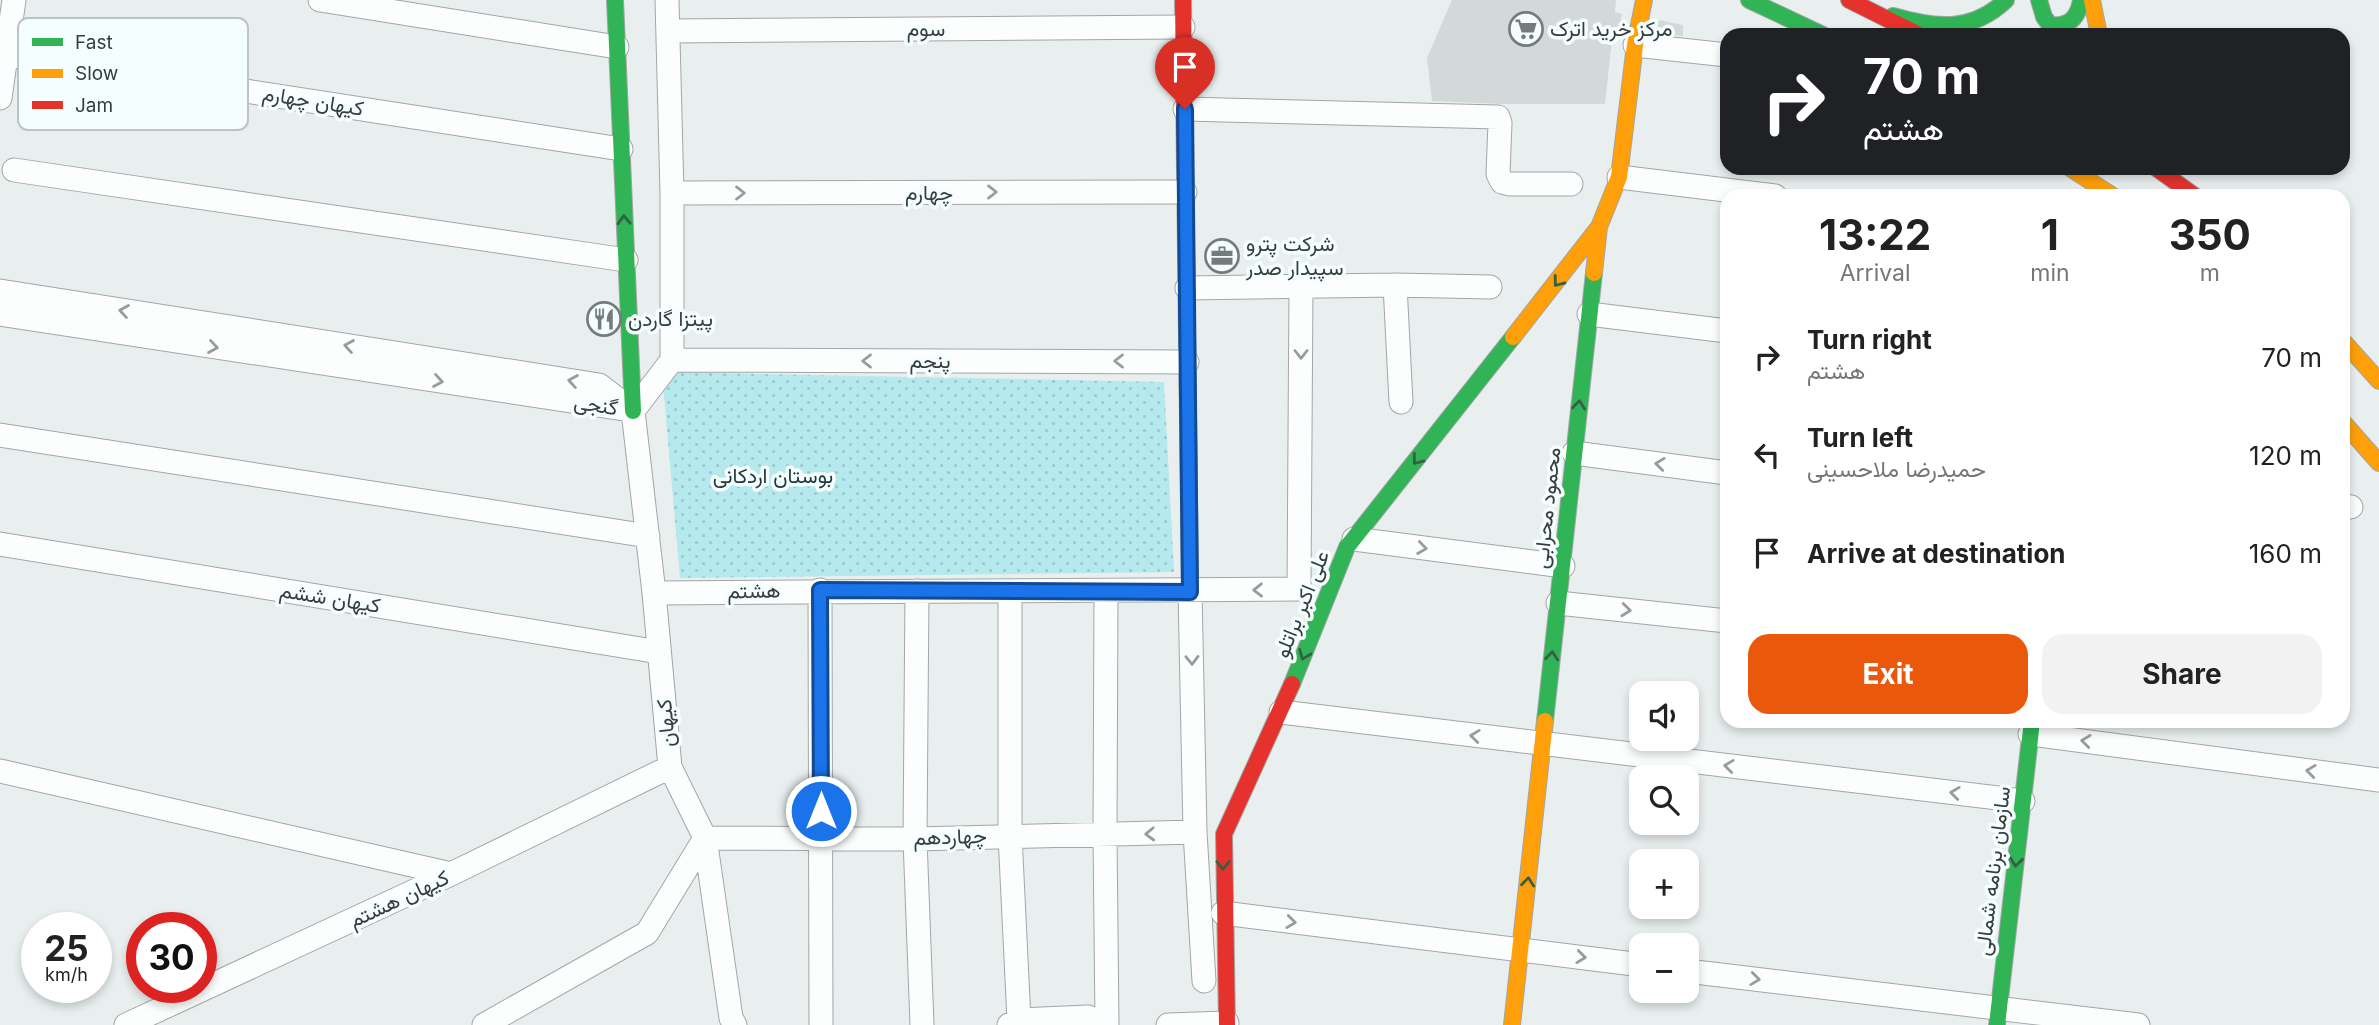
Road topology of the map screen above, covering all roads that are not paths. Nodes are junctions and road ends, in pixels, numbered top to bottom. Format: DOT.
graph roads {
  1 [pos="14,0"];
  2 [pos="320,0"];
  3 [pos="615,0"];
  4 [pos="667,0"];
  5 [pos="1183,0"];
  6 [pos="1644,0"];
  7 [pos="1749,0"];
  8 [pos="1851,0"];
  9 [pos="2006,0"];
  10 [pos="2039,0"];
  11 [pos="2081,0"];
  12 [pos="2092,0"];
  13 [pos="1183,27"];
  14 [pos="1808,28"];
  15 [pos="1905,28"];
  16 [pos="2098,28"];
  17 [pos="669,31"];
  18 [pos="1634,45"];
  19 [pos="617,47"];
  20 [pos="6,54"];
  21 [pos="1720,54"];
  22 [pos="18,56"];
  23 [pos="248,91"];
  24 [pos="0,98"];
  25 [pos="1185,109"];
  26 [pos="621,149"];
  27 [pos="14,170"];
  28 [pos="2082,175"];
  29 [pos="2171,175"];
  30 [pos="1619,177"];
  31 [pos="2089,179"];
  32 [pos="1571,184"];
  33 [pos="1720,189"];
  34 [pos="2089,189"];
  35 [pos="2103,189"];
  36 [pos="2187,189"];
  37 [pos="1185,192"];
  38 [pos="672,193"];
  39 [pos="1599,227"];
  40 [pos="626,260"];
  41 [pos="1395,285"];
  42 [pos="1301,286"];
  43 [pos="1490,287"];
  44 [pos="1186,288"];
  45 [pos="0,291"];
  46 [pos="0,314"];
  47 [pos="1589,314"];
  48 [pos="1720,330"];
  49 [pos="2350,349"];
  50 [pos="672,360"];
  51 [pos="1187,362"];
  52 [pos="2379,381"];
  53 [pos="1401,402"];
  54 [pos="633,411"];
  55 [pos="2350,430"];
  56 [pos="0,435"];
  57 [pos="1574,453"];
  58 [pos="2378,462"];
  59 [pos="1720,471"];
  60 [pos="648,536"];
  61 [pos="1354,538"];
  62 [pos="0,544"];
  63 [pos="1563,566"];
  64 [pos="820,590"];
  65 [pos="917,591"];
  66 [pos="1107,591"];
  67 [pos="1010,592"];
  68 [pos="1190,592"];
  69 [pos="654,593"];
  70 [pos="1558,603"];
  71 [pos="1720,620"];
  72 [pos="659,652"];
  73 [pos="1281,712"];
  74 [pos="2031,728"];
  75 [pos="1543,744"];
  76 [pos="670,767"];
  77 [pos="0,771"];
  78 [pos="2379,780"];
  79 [pos="2023,801"];
  80 [pos="1195,832"];
  81 [pos="1010,835"];
  82 [pos="1105,835"];
  83 [pos="705,838"];
  84 [pos="822,838"];
  85 [pos="915,839"];
  86 [pos="452,874"];
  87 [pos="1223,913"];
  88 [pos="1520,950"];
  89 [pos="1629,963"];
  90 [pos="1699,973"];
  91 [pos="1203,981"];
  92 [pos="1998,1017"];
  93 [pos="1014,1022"];
  94 [pos="729,1023"];
  95 [pos="1227,1024"];
  96 [pos="126,1025"];
  97 [pos="484,1025"];
  98 [pos="821,1025"];
  99 [pos="922,1025"];
  100 [pos="1105,1025"];
  101 [pos="1168,1025"];
  102 [pos="1512,1025"];
  103 [pos="2138,1025"];
  1 -- 20 [label="street"];
  2 -- 19 [label="street"];
  3 -- 19 [label="street, کیهان"];
  4 -- 17 [label="street"];
  5 -- 13 [label="street"];
  6 -- 18 [label="street, محمود محرابی"];
  7 -- 14 [label="street"];
  8 -- 9 [label="street"];
  8 -- 15 [label="street"];
  10 -- 11 [label="street"];
  12 -- 16 [label="street"];
  13 -- 17 [label="street, سوم"];
  13 -- 25 [label="street"];
  17 -- 38 [label="street"];
  18 -- 21 [label="street"];
  18 -- 30 [label="street, محمود محرابی"];
  19 -- 26 [label="street, کیهان"];
  20 -- 22 [label="street, کیهان چهارم"];
  20 -- 24 [label="street"];
  23 -- 26 [label="street, کیهان چهارم"];
  25 -- 32 [label="street"];
  25 -- 37 [label="street"];
  40 -- 26 [label="street, کیهان, one-way"];
  27 -- 40 [label="street"];
  28 -- 31 [label="street"];
  29 -- 36 [label="street"];
  30 -- 33 [label="street"];
  30 -- 39 [label="street, محمود محرابی"];
  31 -- 34 [label="street"];
  31 -- 35 [label="street"];
  38 -- 37 [label="street, چهارم, one-way"];
  37 -- 44 [label="street"];
  38 -- 50 [label="street"];
  39 -- 47 [label="street, محمود محرابی"];
  39 -- 61 [label="street, علی اکبر براتلو, one-way"];
  40 -- 54 [label="street, کیهان"];
  41 -- 42 [label="street"];
  41 -- 43 [label="street"];
  41 -- 53 [label="street"];
  42 -- 44 [label="street"];
  42 -- 68 [label="street, هشتم, one-way"];
  44 -- 51 [label="street"];
  54 -- 45 [label="street, گنجی, one-way"];
  46 -- 54 [label="street, گنجی, one-way"];
  47 -- 48 [label="street"];
  57 -- 47 [label="street, محمود محرابی, one-way"];
  49 -- 52 [label="street"];
  51 -- 50 [label="street, پنجم, one-way"];
  50 -- 54 [label="street"];
  51 -- 68 [label="street"];
  54 -- 60 [label="street, کیهان"];
  55 -- 58 [label="street"];
  56 -- 60 [label="street"];
  59 -- 57 [label="street, one-way"];
  57 -- 63 [label="street, محمود محرابی"];
  60 -- 69 [label="street, کیهان"];
  61 -- 63 [label="street, one-way"];
  61 -- 73 [label="street, علی اکبر براتلو, one-way"];
  62 -- 72 [label="street, کیهان ششم"];
  63 -- 70 [label="street, محمود محرابی"];
  64 -- 65 [label="street, هشتم"];
  64 -- 69 [label="street, هشتم"];
  64 -- 84 [label="street"];
  65 -- 67 [label="street, هشتم"];
  65 -- 85 [label="street"];
  66 -- 67 [label="street, هشتم"];
  66 -- 68 [label="street, هشتم"];
  66 -- 82 [label="street"];
  67 -- 81 [label="street"];
  68 -- 80 [label="street, one-way"];
  69 -- 72 [label="street, کیهان"];
  70 -- 71 [label="street, one-way"];
  75 -- 70 [label="street, محمود محرابی, one-way"];
  72 -- 76 [label="street, کیهان"];
  75 -- 73 [label="street, one-way"];
  73 -- 87 [label="street, علی اکبر براتلو, one-way"];
  78 -- 74 [label="street, one-way"];
  74 -- 79 [label="street, سازمان برنامه شمالی"];
  79 -- 75 [label="street, one-way"];
  88 -- 75 [label="street, محمود محرابی, one-way"];
  76 -- 83 [label="street, کیهان"];
  76 -- 86 [label="street, کیهان هشتم"];
  77 -- 86 [label="street"];
  79 -- 92 [label="street, سازمان برنامه شمالی, one-way"];
  80 -- 82 [label="street, چهاردهم, one-way"];
  80 -- 91 [label="street"];
  81 -- 82 [label="street, چهاردهم"];
  81 -- 85 [label="street, چهاردهم"];
  81 -- 93 [label="street"];
  82 -- 100 [label="street"];
  83 -- 84 [label="street, چهاردهم"];
  83 -- 94 [label="street, کیهان"];
  83 -- 97 [label="street"];
  84 -- 85 [label="street, چهاردهم"];
  84 -- 98 [label="street"];
  85 -- 99 [label="street"];
  86 -- 96 [label="street, کیهان هشتم"];
  87 -- 88 [label="street, one-way"];
  87 -- 95 [label="street, علی اکبر براتلو"];
  88 -- 89 [label="street, one-way"];
  88 -- 102 [label="street, محمود محرابی"];
  90 -- 92 [label="street, one-way"];
  92 -- 103 [label="street"];
  93 -- 100 [label="street"];
  95 -- 101 [label="street"];
}
